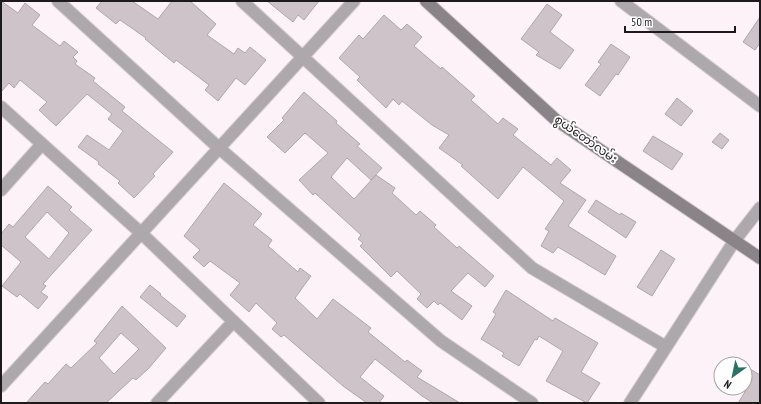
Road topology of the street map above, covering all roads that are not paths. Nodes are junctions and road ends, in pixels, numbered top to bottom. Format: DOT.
graph roads {
  1 [pos="58,1"];
  2 [pos="242,1"];
  3 [pos="354,1"];
  4 [pos="426,1"];
  5 [pos="621,1"];
  6 [pos="302,57"];
  7 [pos="760,106"];
  8 [pos="1,107"];
  9 [pos="42,144"];
  10 [pos="219,148"];
  11 [pos="1,190"];
  12 [pos="760,208"];
  13 [pos="141,234"];
  14 [pos="735,240"];
  15 [pos="760,258"];
  16 [pos="233,322"];
  17 [pos="666,347"];
  18 [pos="1,386"];
  19 [pos="156,403"];
  20 [pos="319,403"];
  21 [pos="532,403"];
  22 [pos="630,403"];
  1 -- 10 [label="street"];
  2 -- 6 [label="street"];
  3 -- 6 [label="street"];
  4 -- 14 [label="street, စွယ်တော်လမ်း"];
  5 -- 7 [label="street"];
  6 -- 10 [label="street"];
  6 -- 17 [label="street"];
  8 -- 9 [label="street"];
  9 -- 11 [label="street"];
  9 -- 13 [label="street"];
  10 -- 13 [label="street"];
  10 -- 21 [label="street"];
  12 -- 14 [label="street"];
  13 -- 16 [label="street"];
  13 -- 18 [label="street"];
  14 -- 15 [label="street, စွယ်တော်လမ်း"];
  14 -- 17 [label="street"];
  16 -- 19 [label="street"];
  16 -- 20 [label="street"];
  17 -- 22 [label="street"];
}
